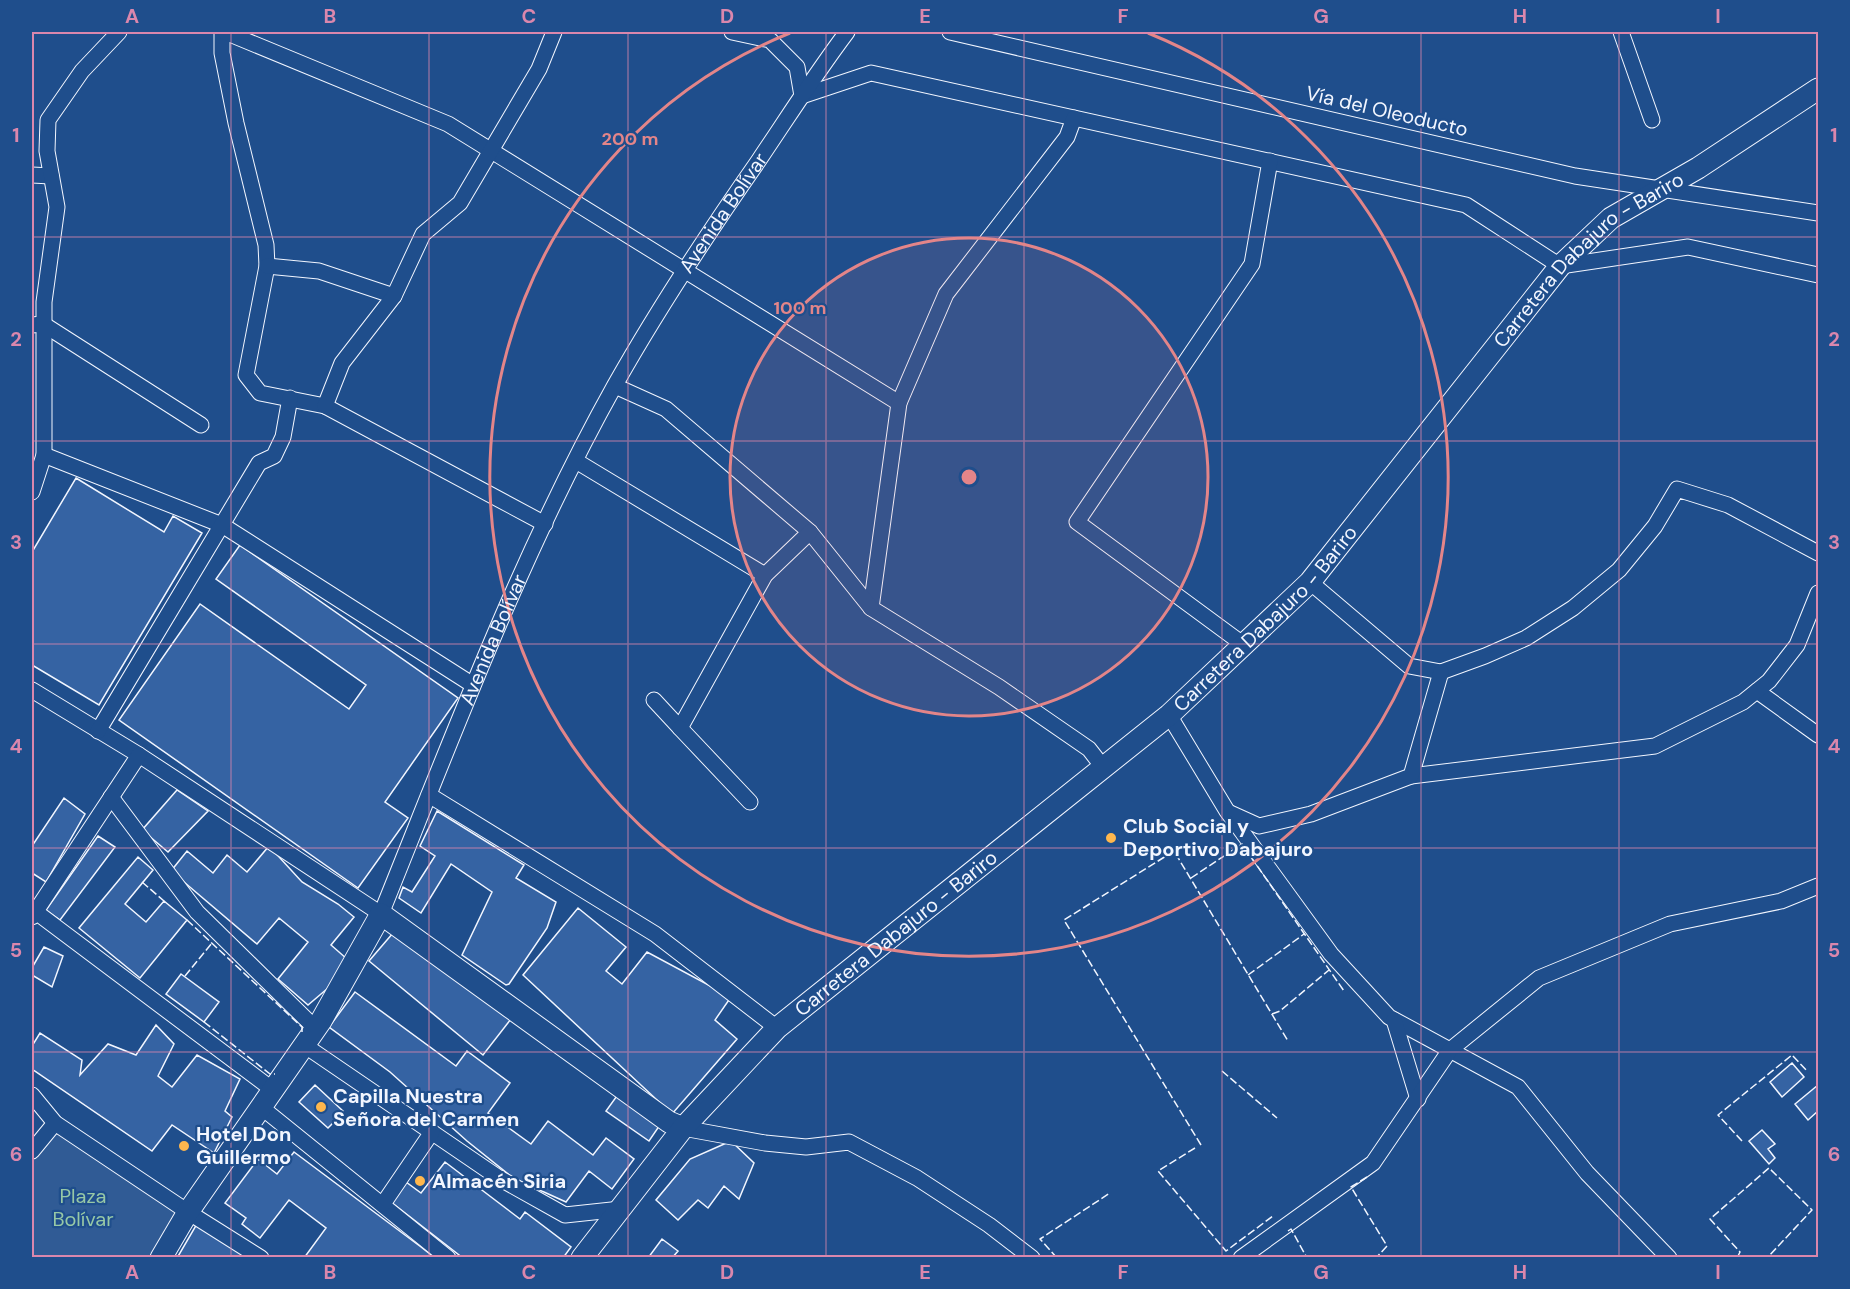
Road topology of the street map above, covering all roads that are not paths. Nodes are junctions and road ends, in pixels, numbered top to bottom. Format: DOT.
graph roads {
  1 [pos="119,32"];
  2 [pos="224,32"];
  3 [pos="554,32"];
  4 [pos="732,32"];
  5 [pos="847,32"];
  6 [pos="950,32"];
  7 [pos="1621,32"];
  8 [pos="1818,88"];
  9 [pos="802,96"];
  10 [pos="1074,118"];
  11 [pos="1652,120"];
  12 [pos="491,150"];
  13 [pos="1270,161"];
  14 [pos="32,175"];
  15 [pos="51,176"];
  16 [pos="1661,189"];
  17 [pos="1818,213"];
  18 [pos="267,266"];
  19 [pos="1560,266"];
  20 [pos="684,269"];
  21 [pos="1818,275"];
  22 [pos="394,296"];
  23 [pos="37,324"];
  24 [pos="615,386"];
  25 [pos="290,399"];
  26 [pos="899,403"];
  27 [pos="325,406"];
  28 [pos="201,425"];
  29 [pos="44,455"];
  30 [pos="576,460"];
  31 [pos="32,492"];
  32 [pos="545,524"];
  33 [pos="222,525"];
  34 [pos="810,531"];
  35 [pos="1818,553"];
  36 [pos="765,575"];
  37 [pos="1310,582"];
  38 [pos="1818,593"];
  39 [pos="871,608"];
  40 [pos="1244,645"];
  41 [pos="1441,672"];
  42 [pos="473,685"];
  43 [pos="32,690"];
  44 [pos="1757,691"];
  45 [pos="654,700"];
  46 [pos="1169,715"];
  47 [pos="680,728"];
  48 [pos="98,731"];
  49 [pos="1818,735"];
  50 [pos="139,755"];
  51 [pos="1103,767"];
  52 [pos="1411,776"];
  53 [pos="429,795"];
  54 [pos="111,797"];
  55 [pos="750,802"];
  56 [pos="1227,811"];
  57 [pos="1818,886"];
  58 [pos="33,913"];
  59 [pos="381,914"];
  60 [pos="1394,1020"];
  61 [pos="777,1028"];
  62 [pos="310,1037"];
  63 [pos="1450,1050"];
  64 [pos="32,1095"];
  65 [pos="267,1098"];
  66 [pos="1418,1099"];
  67 [pos="55,1123"];
  68 [pos="683,1128"];
  69 [pos="432,1132"];
  70 [pos="32,1151"];
  71 [pos="382,1204"];
  72 [pos="621,1209"];
  73 [pos="188,1212"];
  74 [pos="160,1257"];
  75 [pos="261,1257"];
  76 [pos="448,1257"];
  77 [pos="582,1257"];
  78 [pos="1032,1257"];
  79 [pos="1241,1257"];
  80 [pos="1669,1257"];
  1 -- 15 [label="street"];
  2 -- 12 [label="street"];
  2 -- 18 [label="street"];
  3 -- 12 [label="street"];
  4 -- 9 [label="street"];
  5 -- 9 [label="street, Avenida Bolívar"];
  6 -- 16 [label="street, Vía del Oleoducto"];
  7 -- 11 [label="street"];
  8 -- 16 [label="street, Carretera Dabajuro - Bariro"];
  9 -- 10 [label="street"];
  9 -- 20 [label="street, Avenida Bolívar"];
  10 -- 13 [label="street"];
  10 -- 26 [label="street"];
  12 -- 20 [label="street"];
  12 -- 22 [label="street"];
  13 -- 19 [label="street"];
  13 -- 40 [label="street"];
  14 -- 15 [label="street"];
  15 -- 23 [label="street"];
  16 -- 17 [label="street, Vía del Oleoducto"];
  16 -- 19 [label="street, Carretera Dabajuro - Bariro"];
  18 -- 22 [label="street"];
  18 -- 25 [label="street"];
  19 -- 21 [label="street"];
  19 -- 37 [label="street, Carretera Dabajuro - Bariro"];
  20 -- 24 [label="street, Avenida Bolívar"];
  20 -- 26 [label="street"];
  22 -- 27 [label="street"];
  23 -- 28 [label="street"];
  23 -- 29 [label="street"];
  24 -- 30 [label="street, Avenida Bolívar"];
  24 -- 34 [label="street"];
  25 -- 27 [label="street"];
  25 -- 33 [label="street"];
  26 -- 39 [label="street"];
  27 -- 32 [label="street"];
  29 -- 31 [label="street"];
  29 -- 33 [label="street"];
  30 -- 32 [label="street, Avenida Bolívar"];
  30 -- 36 [label="street"];
  32 -- 42 [label="street, Avenida Bolívar"];
  33 -- 42 [label="street"];
  33 -- 48 [label="street"];
  34 -- 36 [label="street"];
  34 -- 39 [label="street"];
  35 -- 41 [label="street"];
  36 -- 47 [label="street"];
  37 -- 40 [label="street, Carretera Dabajuro - Bariro"];
  37 -- 41 [label="street"];
  38 -- 44 [label="street"];
  39 -- 51 [label="street"];
  40 -- 46 [label="street, Carretera Dabajuro - Bariro"];
  41 -- 52 [label="street"];
  42 -- 53 [label="street, Avenida Bolívar"];
  43 -- 48 [label="street"];
  44 -- 49 [label="street"];
  44 -- 52 [label="street"];
  45 -- 47 [label="street"];
  46 -- 51 [label="street, Carretera Dabajuro - Bariro"];
  46 -- 56 [label="street"];
  47 -- 55 [label="street"];
  48 -- 50 [label="street"];
  50 -- 54 [label="street"];
  50 -- 59 [label="street"];
  51 -- 61 [label="street, Carretera Dabajuro - Bariro"];
  52 -- 56 [label="street"];
  53 -- 59 [label="street, Avenida Bolívar"];
  53 -- 61 [label="street"];
  54 -- 58 [label="street"];
  54 -- 62 [label="street"];
  56 -- 60 [label="street"];
  57 -- 63 [label="street"];
  58 -- 65 [label="street"];
  59 -- 62 [label="street, Avenida Bolívar"];
  59 -- 68 [label="street"];
  60 -- 63 [label="street"];
  60 -- 66 [label="street"];
  61 -- 68 [label="street, Carretera Dabajuro - Bariro"];
  62 -- 65 [label="street, Avenida Bolívar"];
  62 -- 69 [label="street"];
  63 -- 66 [label="street"];
  63 -- 80 [label="street"];
  64 -- 67 [label="street"];
  65 -- 71 [label="street"];
  65 -- 73 [label="street, Avenida Bolívar"];
  66 -- 79 [label="street"];
  67 -- 70 [label="street"];
  67 -- 73 [label="street"];
  68 -- 72 [label="street, Carretera Dabajuro - Bariro"];
  68 -- 78 [label="street"];
  69 -- 71 [label="street"];
  69 -- 72 [label="street"];
  71 -- 76 [label="street"];
  72 -- 77 [label="street, Carretera Dabajuro - Bariro"];
  73 -- 74 [label="street, Avenida Bolívar"];
  73 -- 75 [label="street"];
}
